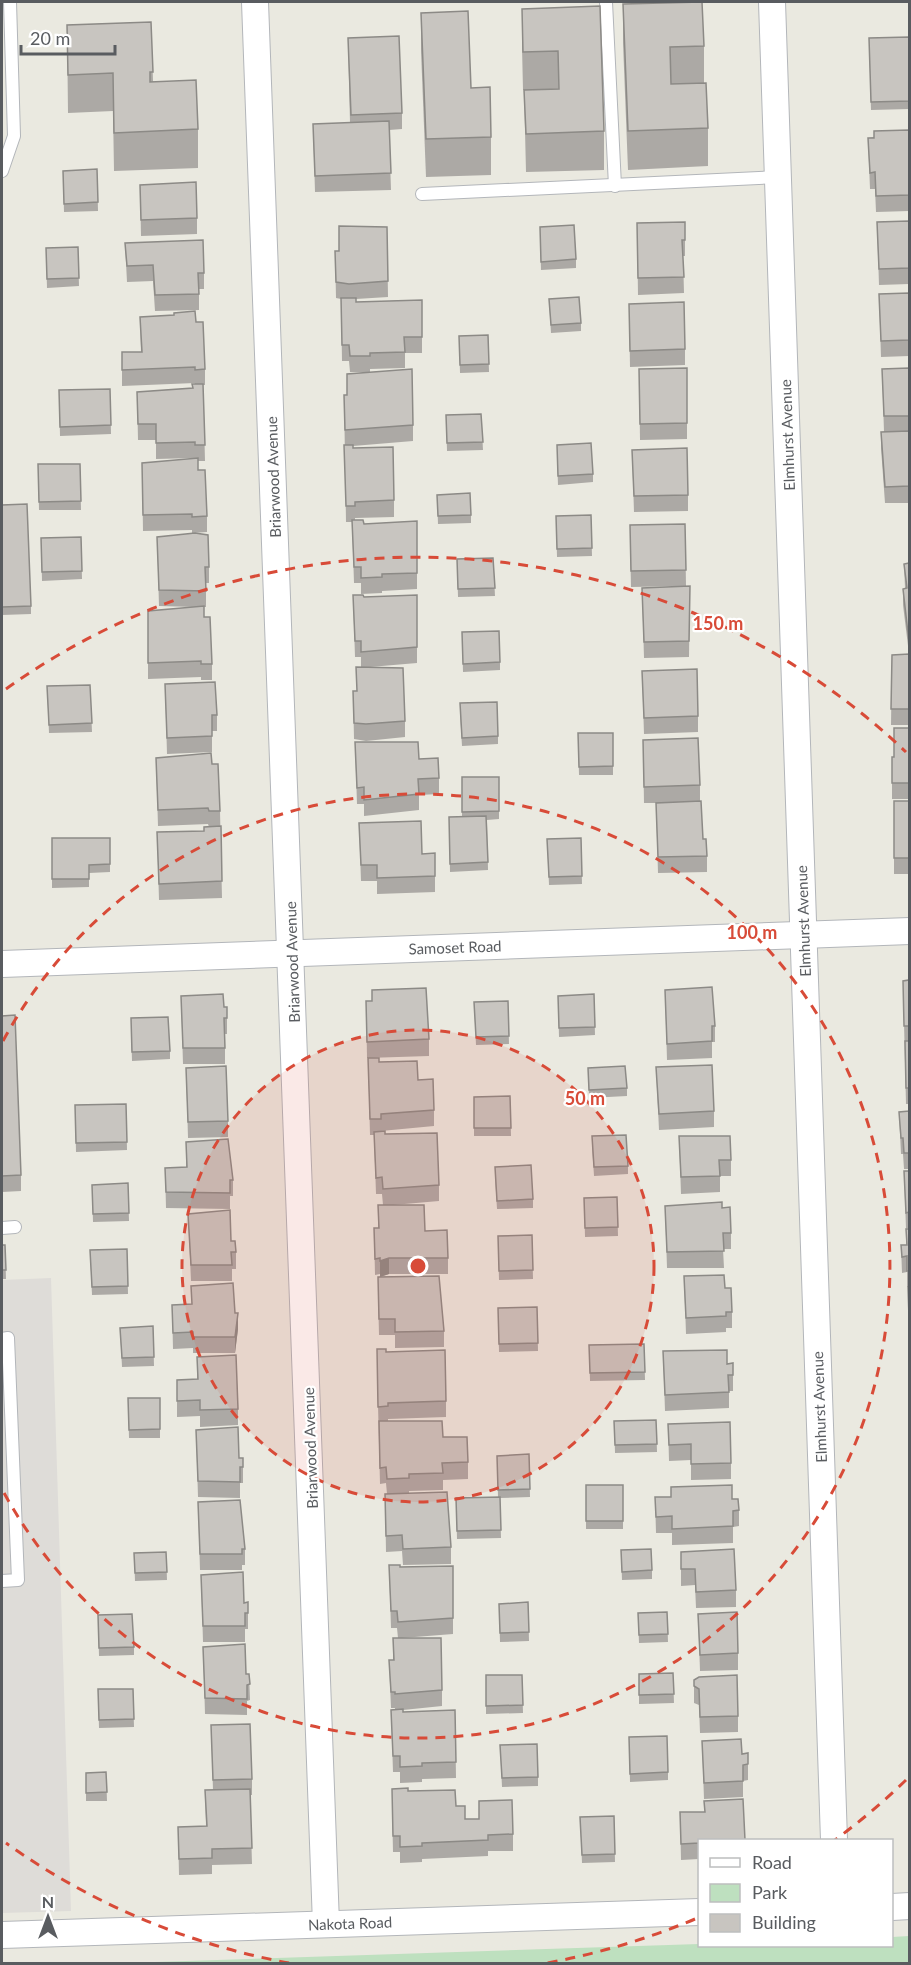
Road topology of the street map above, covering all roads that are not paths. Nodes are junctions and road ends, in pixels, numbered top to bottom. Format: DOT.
graph roads {
  1 [pos="10,2"];
  2 [pos="255,2"];
  3 [pos="606,2"];
  4 [pos="772,2"];
  5 [pos="2,171"];
  6 [pos="778,177"];
  7 [pos="615,186"];
  8 [pos="422,194"];
  9 [pos="909,931"];
  10 [pos="804,935"];
  11 [pos="292,953"];
  12 [pos="2,964"];
  13 [pos="15,1227"];
  14 [pos="2,1228"];
  15 [pos="2,1339"];
  16 [pos="2,1581"];
  17 [pos="834,1839"];
  18 [pos="893,1906"];
  19 [pos="909,1906"];
  20 [pos="698,1912"];
  21 [pos="326,1924"];
  22 [pos="2,1935"];
  1 -- 5 [label="lane"];
  2 -- 11 [label="street, Briarwood Avenue"];
  3 -- 7 [label="lane"];
  4 -- 6 [label="street, Elmhurst Avenue"];
  6 -- 7 [label="lane"];
  6 -- 10 [label="street, Elmhurst Avenue"];
  7 -- 8 [label="lane"];
  9 -- 10 [label="street, Samoset Road"];
  10 -- 11 [label="street, Samoset Road"];
  10 -- 17 [label="street, Elmhurst Avenue"];
  11 -- 12 [label="street, Samoset Road"];
  11 -- 21 [label="street, Briarwood Avenue"];
  13 -- 14 [label="lane"];
  15 -- 16 [label="lane"];
  18 -- 19 [label="street"];
  20 -- 21 [label="street, Nakota Road"];
  21 -- 22 [label="street, Nakota Road"];
}
